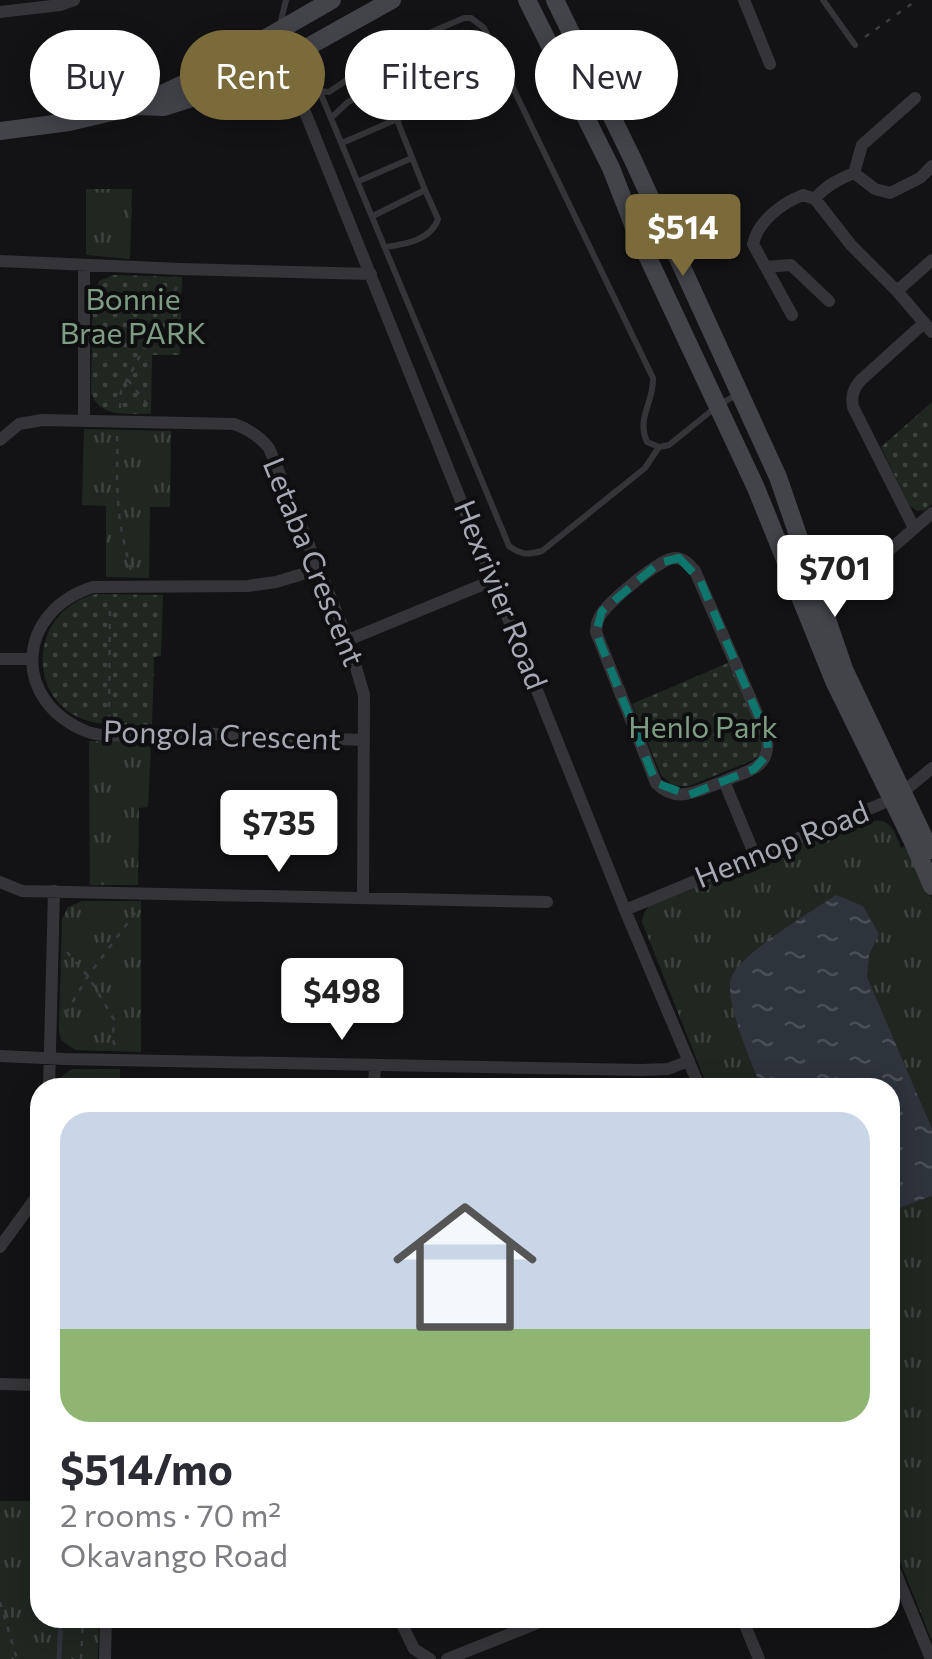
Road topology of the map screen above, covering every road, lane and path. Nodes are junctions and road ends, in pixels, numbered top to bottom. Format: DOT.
graph roads {
  1 [pos="74,0"];
  2 [pos="286,0"];
  3 [pos="332,0"];
  4 [pos="392,0"];
  5 [pos="527,0"];
  6 [pos="556,0"];
  7 [pos="744,0"];
  8 [pos="822,0"];
  9 [pos="917,0"];
  10 [pos="0,12"];
  11 [pos="278,30"];
  12 [pos="280,30"];
  13 [pos="325,37"];
  14 [pos="855,44"];
  15 [pos="770,64"];
  16 [pos="325,92"];
  17 [pos="915,98"];
  18 [pos="325,104"];
  19 [pos="345,105"];
  20 [pos="331,118"];
  21 [pos="78,120"];
  22 [pos="308,120"];
  23 [pos="396,120"];
  24 [pos="398,120"];
  25 [pos="0,131"];
  26 [pos="342,142"];
  27 [pos="412,158"];
  28 [pos="932,166"];
  29 [pos="854,174"];
  30 [pos="358,182"];
  31 [pos="425,190"];
  32 [pos="814,199"];
  33 [pos="373,216"];
  34 [pos="386,247"];
  35 [pos="932,260"];
  36 [pos="0,261"];
  37 [pos="84,266"];
  38 [pos="766,267"];
  39 [pos="180,270"];
  40 [pos="372,274"];
  41 [pos="897,291"];
  42 [pos="828,301"];
  43 [pos="792,315"];
  44 [pos="928,327"];
  45 [pos="127,379"];
  46 [pos="740,393"];
  47 [pos="716,406"];
  48 [pos="84,422"];
  49 [pos="119,422"];
  50 [pos="153,423"];
  51 [pos="0,440"];
  52 [pos="659,446"];
  53 [pos="932,512"];
  54 [pos="914,528"];
  55 [pos="887,552"];
  56 [pos="319,569"];
  57 [pos="494,580"];
  58 [pos="115,588"];
  59 [pos="135,588"];
  60 [pos="348,640"];
  61 [pos="0,659"];
  62 [pos="32,659"];
  63 [pos="109,734"];
  64 [pos="364,740"];
  65 [pos="932,768"];
  66 [pos="724,781"];
  67 [pos="897,795"];
  68 [pos="932,855"];
  69 [pos="755,856"];
  70 [pos="0,882"];
  71 [pos="932,886"];
  72 [pos="54,892"];
  73 [pos="144,894"];
  74 [pos="364,898"];
  75 [pos="547,902"];
  76 [pos="625,910"];
  77 [pos="52,936"];
  78 [pos="88,976"];
  79 [pos="51,1020"];
  80 [pos="0,1056"];
  81 [pos="50,1059"];
  82 [pos="119,1060"];
  83 [pos="690,1061"];
  84 [pos="375,1065"];
  85 [pos="50,1078"];
  86 [pos="374,1078"];
  87 [pos="696,1078"];
  88 [pos="30,1206"];
  89 [pos="0,1247"];
  90 [pos="0,1384"];
  91 [pos="30,1384"];
  92 [pos="900,1583"];
  93 [pos="0,1602"];
  94 [pos="83,1628"];
  95 [pos="106,1628"];
  96 [pos="404,1628"];
  97 [pos="525,1628"];
  98 [pos="746,1628"];
  99 [pos="16,1659"];
  100 [pos="81,1659"];
  101 [pos="106,1659"];
  102 [pos="430,1659"];
  103 [pos="447,1659"];
  104 [pos="759,1659"];
  105 [pos="931,1659"];
  1 -- 10 [label="street"];
  2 -- 11 [label="lane"];
  3 -- 12 [label="main road"];
  4 -- 13 [label="main road"];
  5 -- 47 [label="main road"];
  6 -- 46 [label="main road"];
  7 -- 15 [label="street"];
  8 -- 14 [label="lane"];
  9 -- 14 [label="path"];
  16 -- 52 [label="lane"];
  17 -- 29 [label="street"];
  18 -- 20 [label="lane"];
  19 -- 20 [label="lane"];
  20 -- 26 [label="lane"];
  21 -- 25 [label="main road"];
  22 -- 40 [label="street, Hexrivier Road"];
  23 -- 26 [label="lane"];
  24 -- 27 [label="lane"];
  26 -- 30 [label="lane"];
  27 -- 30 [label="lane"];
  27 -- 31 [label="lane"];
  28 -- 29 [label="street"];
  29 -- 32 [label="street"];
  30 -- 33 [label="lane"];
  31 -- 33 [label="lane"];
  31 -- 34 [label="lane"];
  32 -- 38 [label="street"];
  32 -- 41 [label="street"];
  33 -- 34 [label="lane"];
  34 -- 52 [label="lane"];
  35 -- 41 [label="street"];
  36 -- 37 [label="street"];
  37 -- 39 [label="street"];
  37 -- 48 [label="street"];
  38 -- 42 [label="street"];
  38 -- 43 [label="street"];
  39 -- 40 [label="street"];
  39 -- 45 [label="path"];
  40 -- 57 [label="street, Hexrivier Road"];
  41 -- 44 [label="street"];
  44 -- 54 [label="street"];
  45 -- 49 [label="path"];
  45 -- 50 [label="path"];
  46 -- 47 [label="lane"];
  46 -- 67 [label="main road"];
  47 -- 52 [label="lane"];
  47 -- 67 [label="main road"];
  48 -- 49 [label="street, Letaba Crescent"];
  48 -- 51 [label="street, Letaba Crescent"];
  49 -- 50 [label="street, Letaba Crescent"];
  49 -- 59 [label="path"];
  50 -- 56 [label="street, Letaba Crescent"];
  53 -- 54 [label="street"];
  54 -- 55 [label="street"];
  56 -- 59 [label="street"];
  56 -- 60 [label="street, Letaba Crescent"];
  57 -- 60 [label="street"];
  57 -- 76 [label="street, Hexrivier Road"];
  58 -- 59 [label="street"];
  58 -- 62 [label="street"];
  58 -- 63 [label="path"];
  60 -- 64 [label="street, Letaba Crescent"];
  61 -- 62 [label="street"];
  62 -- 63 [label="street, Pongola Crescent"];
  63 -- 64 [label="street, Pongola Crescent"];
  64 -- 74 [label="street, Letaba Crescent"];
  65 -- 67 [label="street, Hennop Road"];
  66 -- 66 [label="street"];
  66 -- 69 [label="street"];
  67 -- 68 [label="main road"];
  67 -- 69 [label="street, Hennop Road"];
  67 -- 71 [label="main road"];
  69 -- 76 [label="street, Hennop Road"];
  70 -- 72 [label="street"];
  72 -- 73 [label="street"];
  72 -- 77 [label="street"];
  73 -- 74 [label="street"];
  73 -- 78 [label="path"];
  74 -- 75 [label="street"];
  76 -- 83 [label="street, Hexrivier Road"];
  77 -- 78 [label="path"];
  77 -- 79 [label="street"];
  78 -- 79 [label="path"];
  78 -- 82 [label="path"];
  79 -- 81 [label="street"];
  80 -- 81 [label="street"];
  81 -- 82 [label="street"];
  81 -- 85 [label="street"];
  82 -- 84 [label="street"];
  83 -- 84 [label="street"];
  83 -- 87 [label="street, Hexrivier Road"];
  84 -- 86 [label="street"];
  88 -- 89 [label="street"];
  90 -- 91 [label="street"];
  92 -- 105 [label="street"];
  93 -- 99 [label="path"];
  94 -- 100 [label="path"];
  95 -- 101 [label="street"];
  96 -- 102 [label="street"];
  97 -- 103 [label="street"];
  98 -- 104 [label="street"];
}
